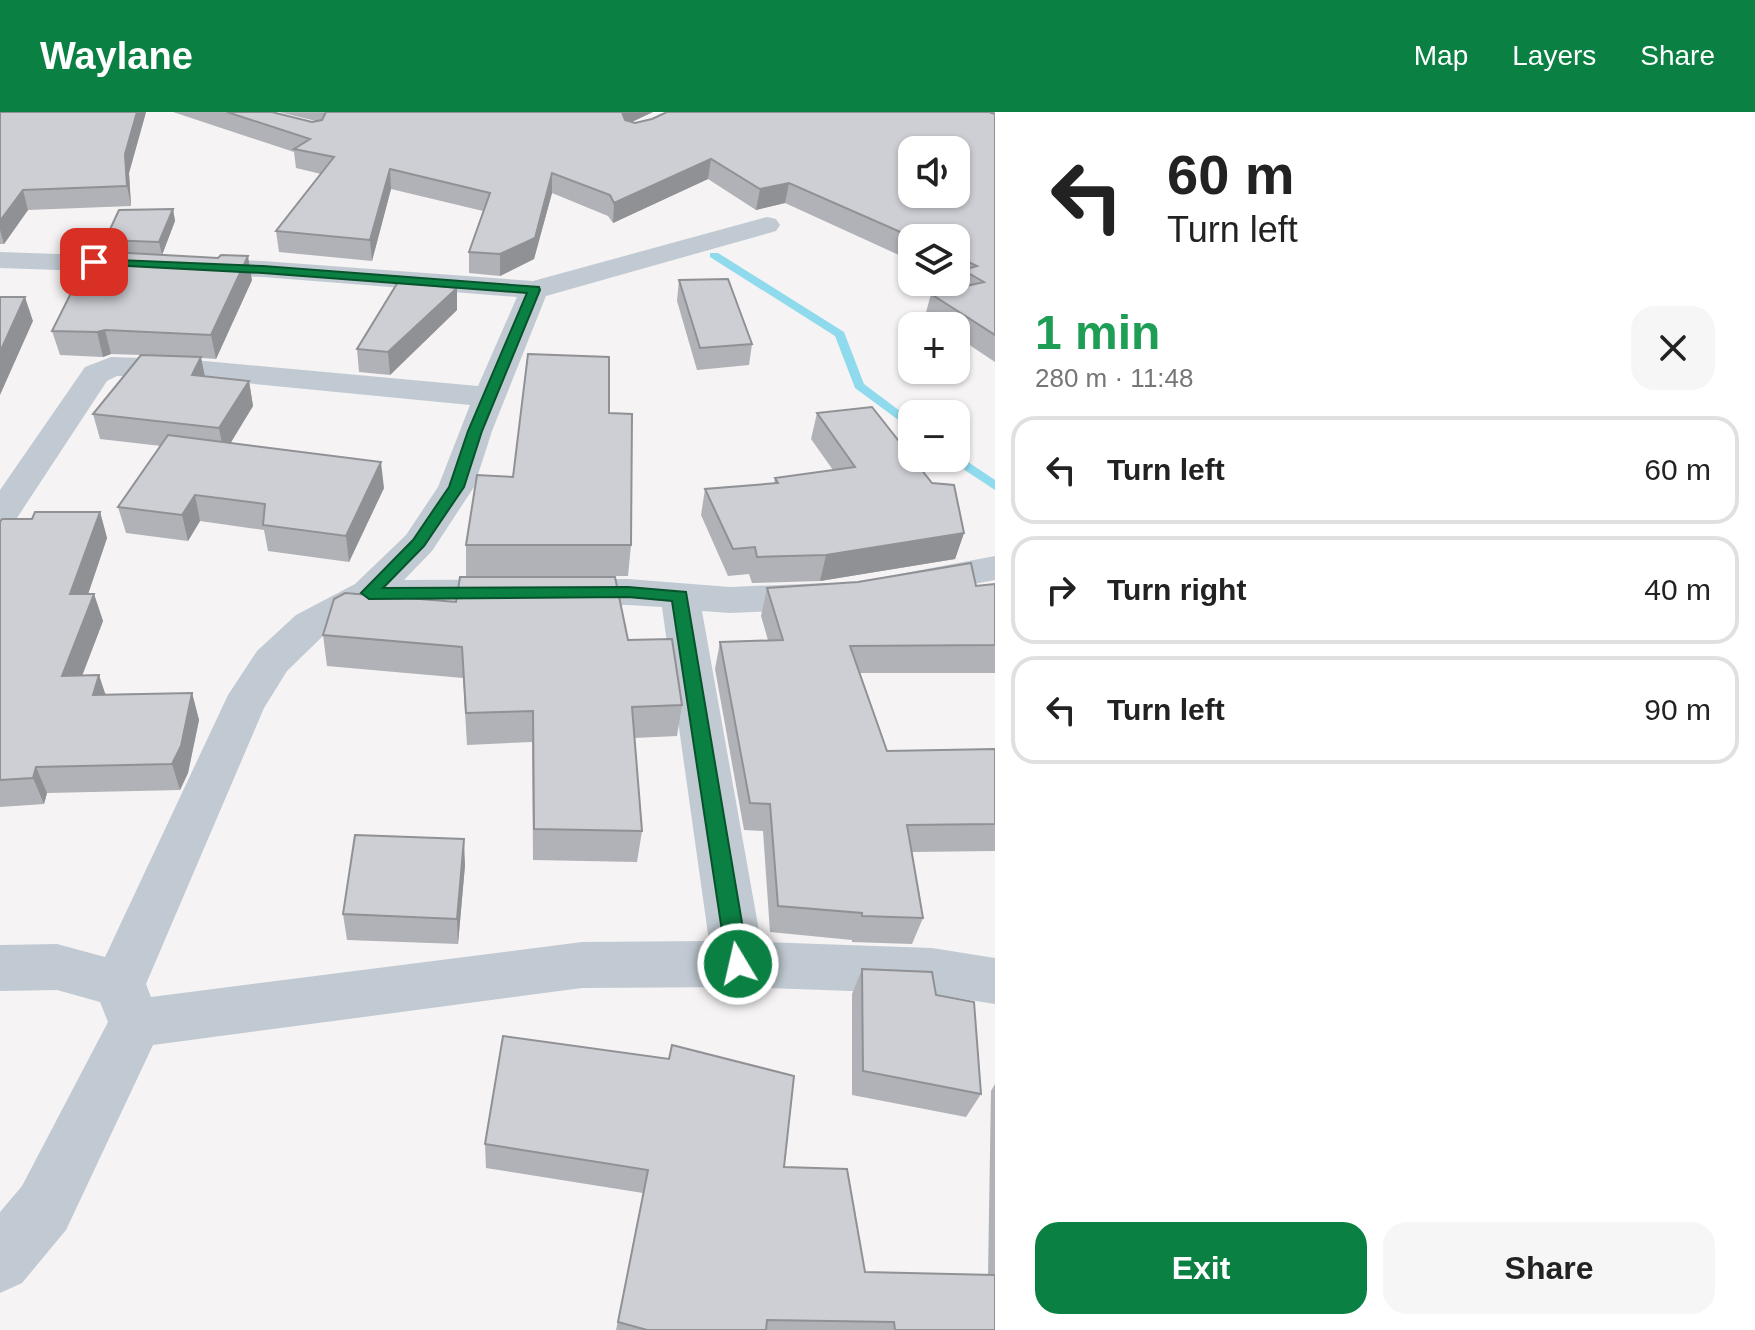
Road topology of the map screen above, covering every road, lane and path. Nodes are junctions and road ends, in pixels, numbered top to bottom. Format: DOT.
graph roads {
  1 [pos="767,225"];
  2 [pos="0,260"];
  3 [pos="534,290"];
  4 [pos="489,397"];
  5 [pos="0,516"];
  6 [pos="995,568"];
  7 [pos="369,593"];
  8 [pos="680,596"];
  9 [pos="738,964"];
  10 [pos="0,968"];
  11 [pos="995,981"];
  12 [pos="127,1004"];
  13 [pos="0,1261"];
  1 -- 3 [label="street"];
  2 -- 3 [label="street"];
  3 -- 4 [label="street"];
  4 -- 5 [label="street"];
  4 -- 7 [label="street"];
  6 -- 8 [label="street"];
  7 -- 8 [label="street"];
  7 -- 12 [label="street"];
  8 -- 9 [label="street"];
  9 -- 11 [label="street"];
  9 -- 12 [label="street"];
  10 -- 12 [label="street"];
  12 -- 13 [label="street"];
}
